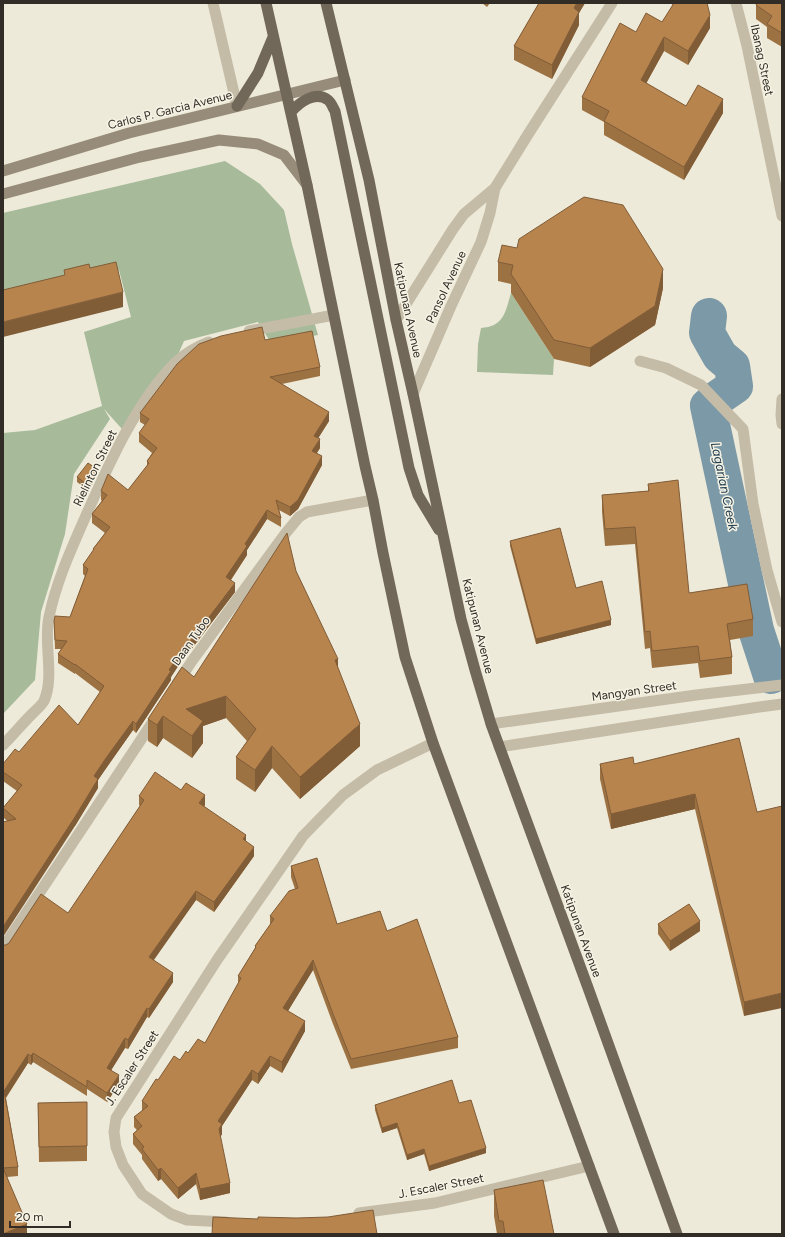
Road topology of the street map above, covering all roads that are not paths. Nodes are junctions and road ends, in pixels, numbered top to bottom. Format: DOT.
graph roads {
  1 [pos="214,3"];
  2 [pos="266,3"];
  3 [pos="326,3"];
  4 [pos="612,3"];
  5 [pos="736,3"];
  6 [pos="273,37"];
  7 [pos="345,80"];
  8 [pos="287,94"];
  9 [pos="237,106"];
  10 [pos="291,112"];
  11 [pos="3,171"];
  12 [pos="307,185"];
  13 [pos="495,188"];
  14 [pos="3,194"];
  15 [pos="782,216"];
  16 [pos="334,315"];
  17 [pos="396,320"];
  18 [pos="239,334"];
  19 [pos="219,338"];
  20 [pos="640,361"];
  21 [pos="413,394"];
  22 [pos="782,399"];
  23 [pos="782,424"];
  24 [pos="373,500"];
  25 [pos="444,538"];
  26 [pos="782,622"];
  27 [pos="782,685"];
  28 [pos="172,693"];
  29 [pos="782,704"];
  30 [pos="163,706"];
  31 [pos="491,724"];
  32 [pos="433,743"];
  33 [pos="3,745"];
  34 [pos="499,747"];
  35 [pos="3,948"];
  36 [pos="589,1166"];
  37 [pos="345,1215"];
  38 [pos="235,1222"];
  39 [pos="614,1234"];
  40 [pos="678,1234"];
  1 -- 9 [label="street"];
  2 -- 6 [label="main road"];
  3 -- 7 [label="main road, Katipunan Avenue"];
  4 -- 13 [label="street, Pansol Avenue"];
  5 -- 15 [label="street, Ibanag Street"];
  6 -- 8 [label="main road"];
  6 -- 9 [label="main road"];
  7 -- 8 [label="main road, Carlos P. Garcia Avenue"];
  7 -- 17 [label="main road, Katipunan Avenue"];
  8 -- 9 [label="main road, Carlos P. Garcia Avenue"];
  8 -- 10 [label="main road"];
  9 -- 11 [label="main road, Carlos P. Garcia Avenue"];
  10 -- 12 [label="main road"];
  10 -- 25 [label="main road"];
  12 -- 14 [label="main road"];
  12 -- 16 [label="main road"];
  13 -- 17 [label="street, Pansol Avenue"];
  13 -- 21 [label="street, Pansol Avenue"];
  16 -- 18 [label="street"];
  16 -- 24 [label="main road"];
  17 -- 21 [label="main road, Katipunan Avenue"];
  19 -- 33 [label="street, Rielinton Street"];
  20 -- 26 [label="street"];
  21 -- 25 [label="main road, Katipunan Avenue"];
  22 -- 23 [label="street"];
  24 -- 28 [label="street, Daan Tubo"];
  24 -- 32 [label="main road"];
  25 -- 31 [label="main road, Katipunan Avenue"];
  27 -- 31 [label="street, Mangyan Street"];
  29 -- 34 [label="street"];
  30 -- 35 [label="street"];
  31 -- 34 [label="main road, Katipunan Avenue"];
  32 -- 36 [label="main road"];
  32 -- 38 [label="street, J. Escaler Street"];
  34 -- 40 [label="main road, Katipunan Avenue"];
  36 -- 37 [label="street, J. Escaler Street"];
  36 -- 39 [label="main road"];
}
